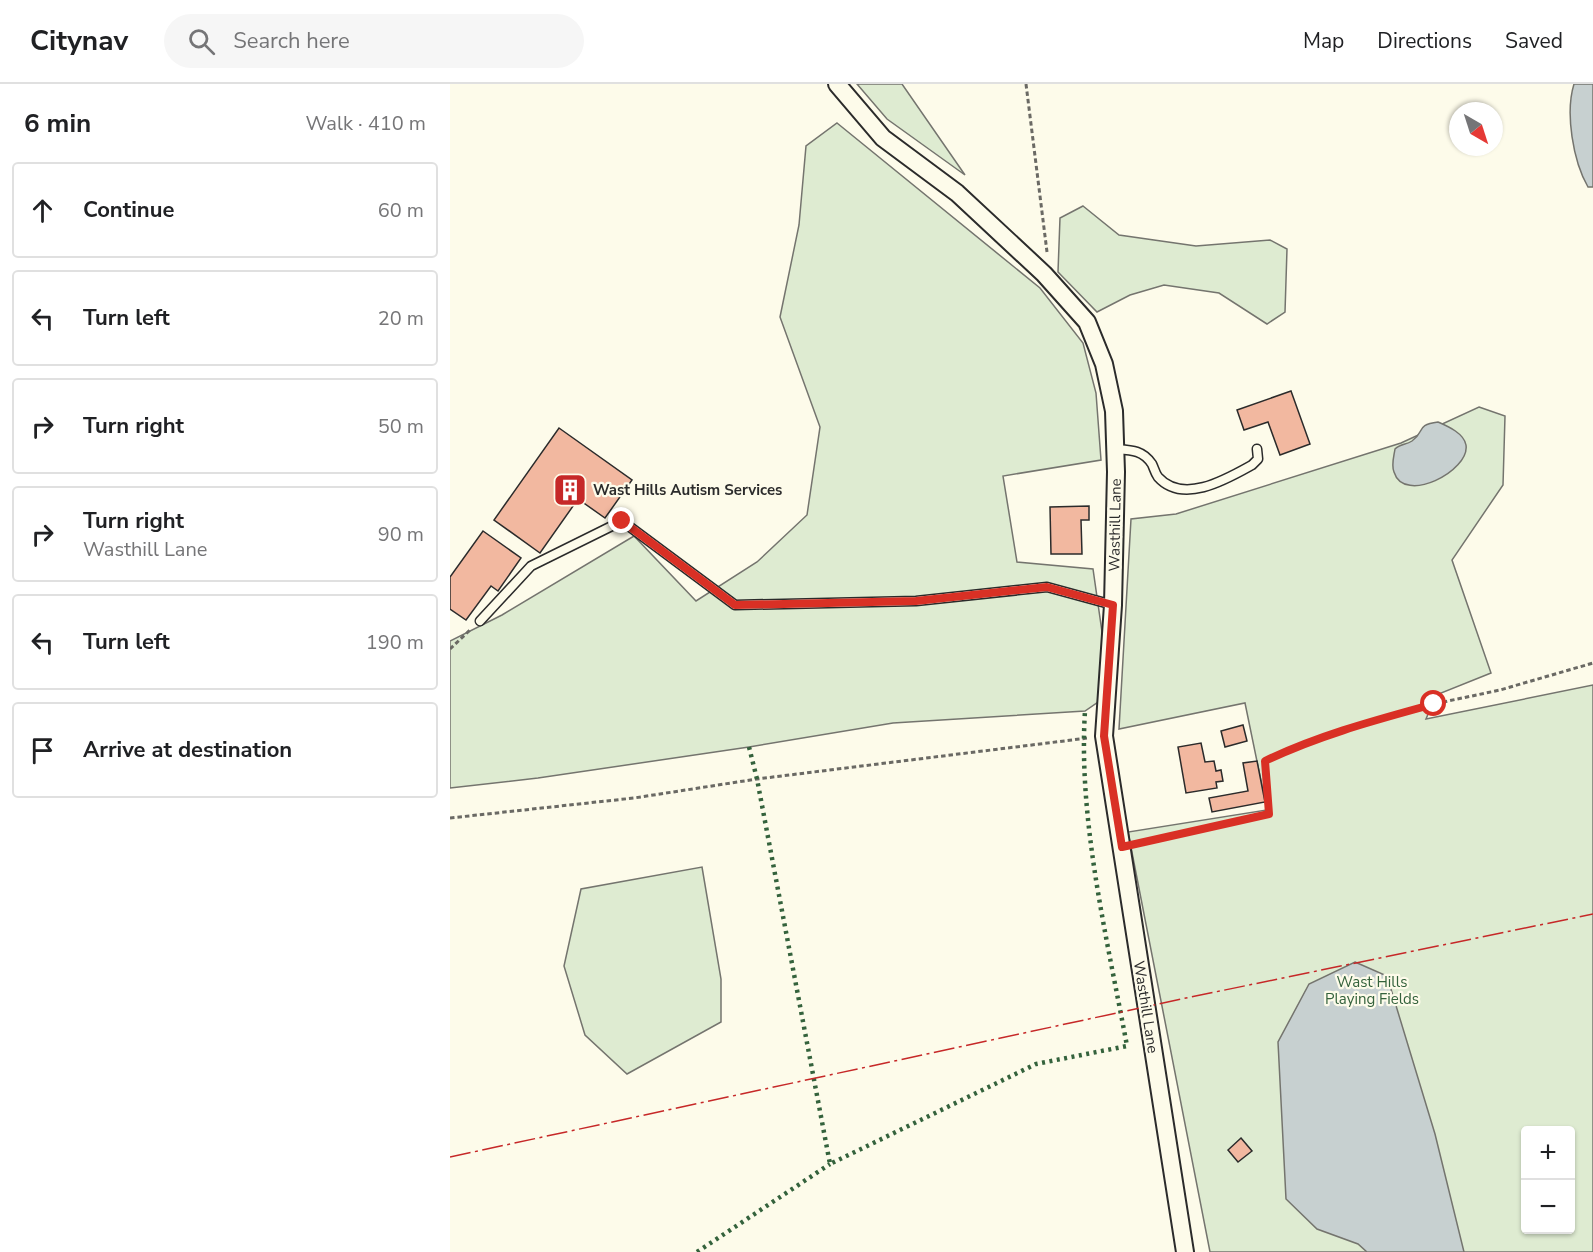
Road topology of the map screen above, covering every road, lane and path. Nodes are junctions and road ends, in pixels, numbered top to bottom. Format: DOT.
graph roads {
  1 [pos="837,84"];
  2 [pos="1026,84"];
  3 [pos="1044,274"];
  4 [pos="1116,449"];
  5 [pos="1257,449"];
  6 [pos="1113,605"];
  7 [pos="480,621"];
  8 [pos="450,649"];
  9 [pos="1593,663"];
  10 [pos="1104,736"];
  11 [pos="450,818"];
  12 [pos="1122,847"];
  13 [pos="1185,1252"];
  1 -- 3 [label="street, Wasthill Lane"];
  2 -- 3 [label="path"];
  3 -- 4 [label="street, Wasthill Lane"];
  4 -- 5 [label="lane"];
  4 -- 6 [label="street, Wasthill Lane"];
  6 -- 7 [label="lane"];
  6 -- 10 [label="street, Wasthill Lane"];
  7 -- 8 [label="path"];
  9 -- 12 [label="path"];
  10 -- 11 [label="path"];
  10 -- 12 [label="street, Wasthill Lane"];
  12 -- 13 [label="street, Wasthill Lane"];
}
